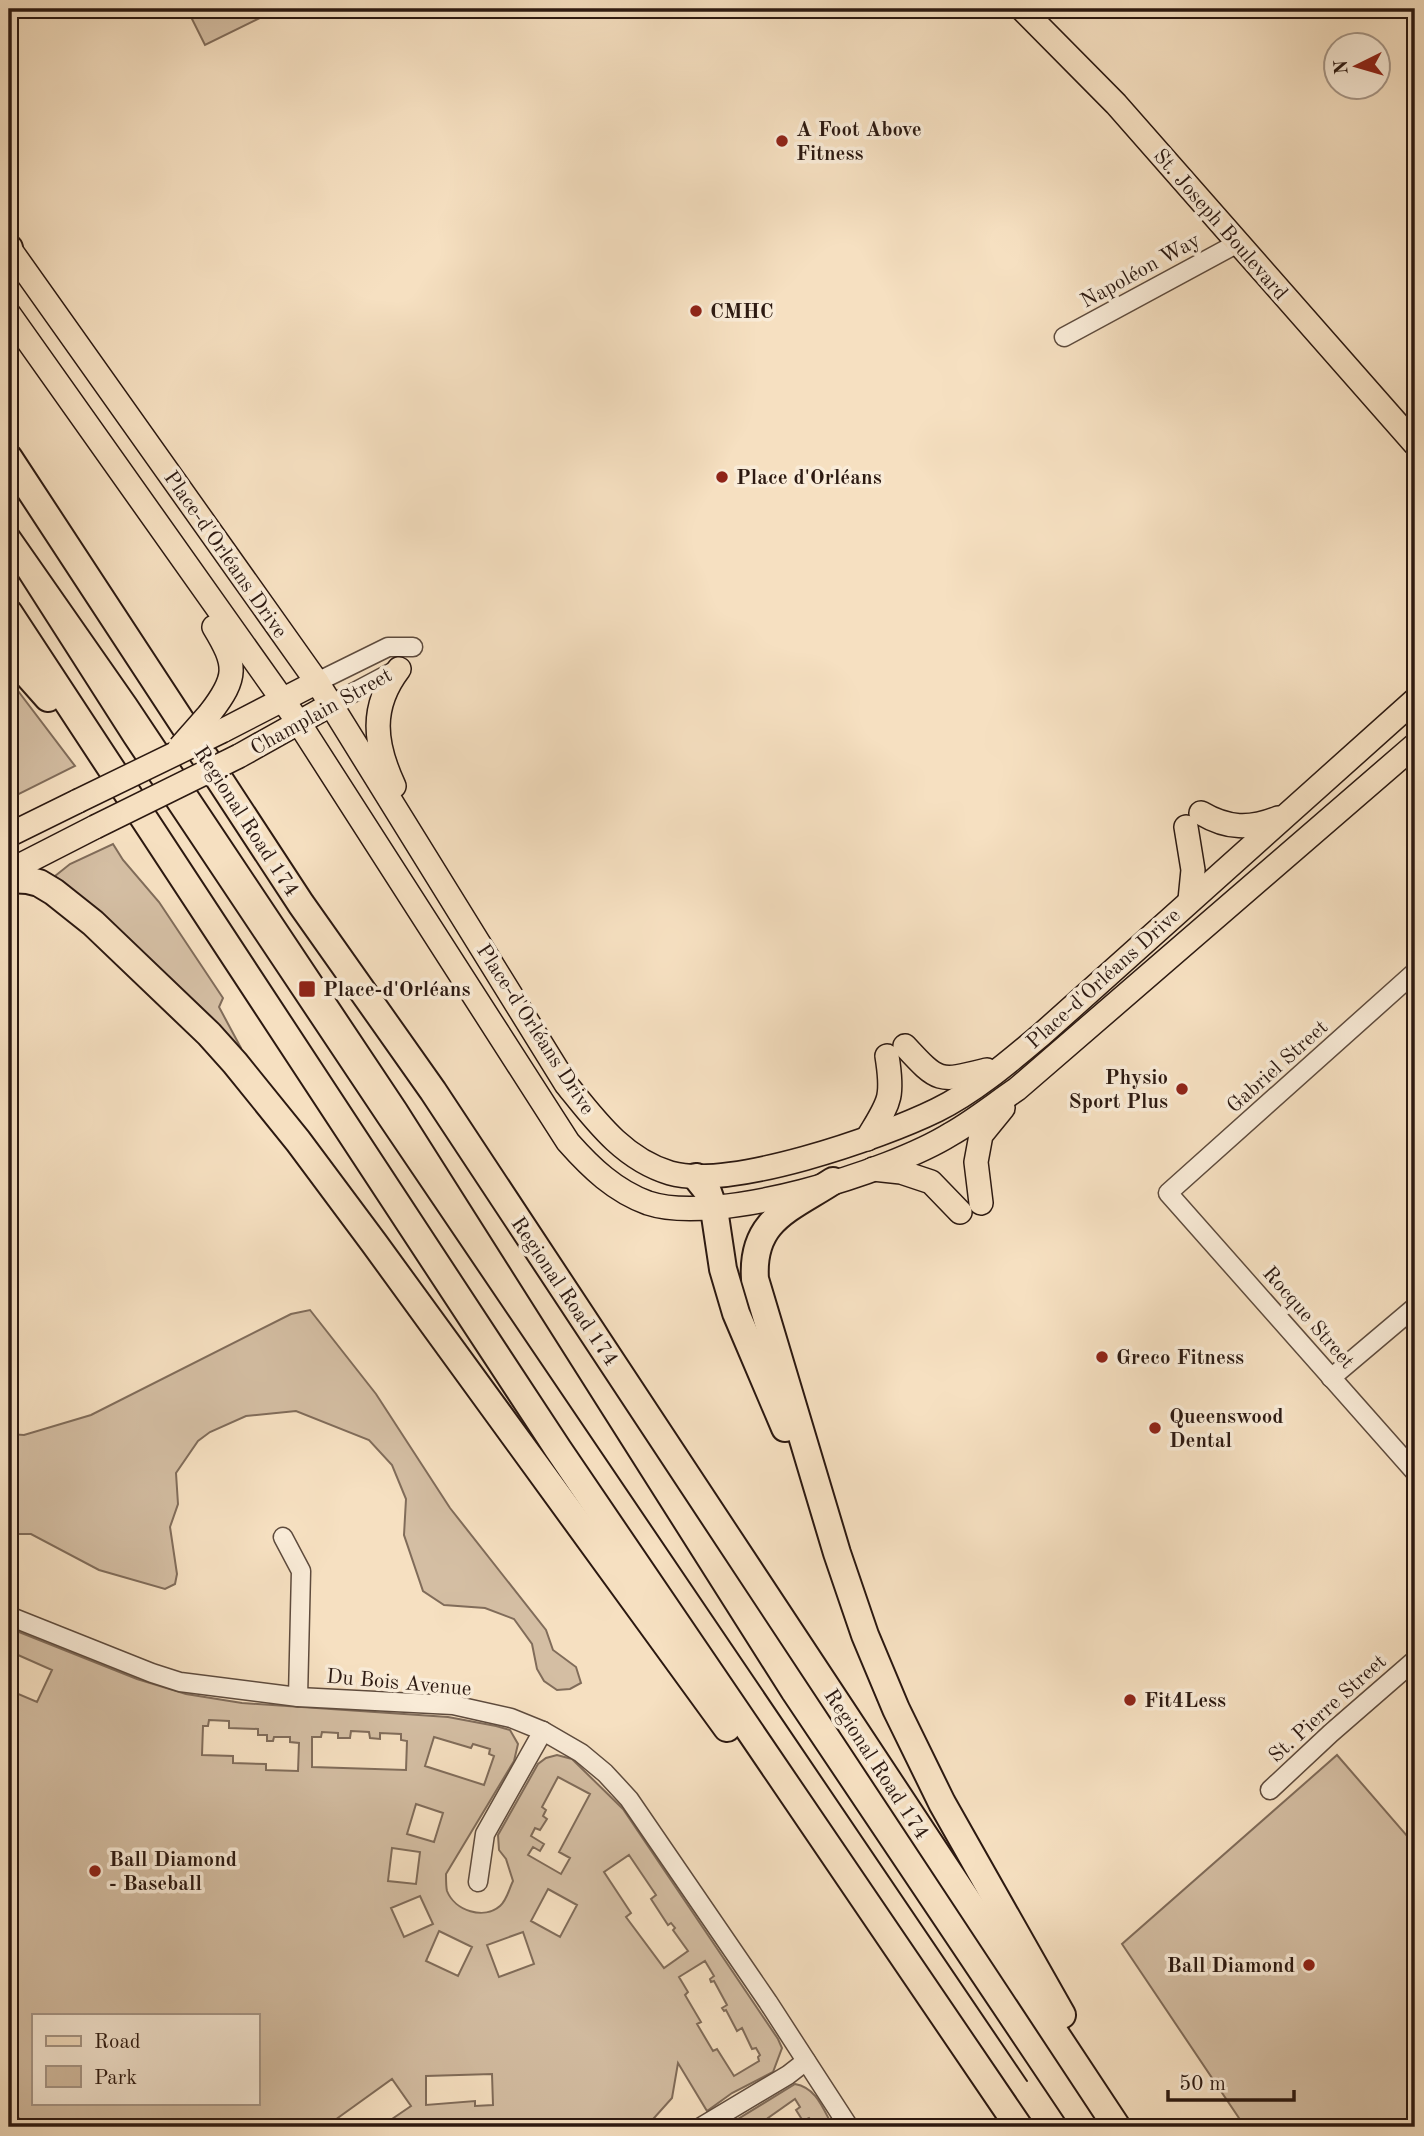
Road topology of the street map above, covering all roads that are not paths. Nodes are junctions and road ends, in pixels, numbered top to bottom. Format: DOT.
graph roads {
  1 [pos="1023,9"];
  2 [pos="1238,243"];
  3 [pos="9,248"];
  4 [pos="9,314"];
  5 [pos="1064,337"];
  6 [pos="1415,444"];
  7 [pos="9,457"];
  8 [pos="135,491"];
  9 [pos="9,613"];
  10 [pos="9,654"];
  11 [pos="399,669"];
  12 [pos="317,682"];
  13 [pos="1415,700"];
  14 [pos="283,701"];
  15 [pos="332,704"];
  16 [pos="216,722"];
  17 [pos="299,723"];
  18 [pos="1415,745"];
  19 [pos="1284,816"];
  20 [pos="9,835"];
  21 [pos="432,864"];
  22 [pos="9,871"];
  23 [pos="9,879"];
  24 [pos="1190,900"];
  25 [pos="1415,972"];
  26 [pos="1004,1066"];
  27 [pos="1017,1089"];
  28 [pos="866,1139"];
  29 [pos="873,1169"];
  30 [pos="696,1177"];
  31 [pos="833,1181"];
  32 [pos="1168,1193"];
  33 [pos="714,1209"];
  34 [pos="1415,1307"];
  35 [pos="1331,1378"];
  36 [pos="558,1449"];
  37 [pos="1415,1472"];
  38 [pos="283,1537"];
  39 [pos="837,1553"];
  40 [pos="9,1616"];
  41 [pos="1415,1660"];
  42 [pos="298,1697"];
  43 [pos="543,1731"];
  44 [pos="1270,1790"];
  45 [pos="478,1882"];
  46 [pos="806,2061"];
  47 [pos="701,2127"];
  48 [pos="849,2127"];
  49 [pos="1018,2127"];
  50 [pos="1117,2127"];
  51 [pos="1125,2127"];
  1 -- 2 [label="main road, St. Joseph Boulevard"];
  2 -- 5 [label="street, Napoléon Way"];
  2 -- 6 [label="main road, St. Joseph Boulevard"];
  3 -- 12 [label="main road, Place-d'Orléans Drive"];
  4 -- 8 [label="main road, Place-d'Orléans Drive"];
  7 -- 50 [label="highway, Regional Road 174"];
  8 -- 14 [label="main road, Place-d'Orléans Drive"];
  8 -- 16 [label="main road"];
  9 -- 36 [label="highway"];
  10 -- 36 [label="highway"];
  11 -- 12 [label="street, Champlain Street"];
  11 -- 15 [label="street, Champlain Street"];
  11 -- 21 [label="main road"];
  12 -- 14 [label="main road, Champlain Street"];
  12 -- 15 [label="main road, Place-d'Orléans Drive"];
  13 -- 19 [label="main road, Place-d'Orléans Drive"];
  14 -- 16 [label="main road, Champlain Street"];
  14 -- 17 [label="main road, Place-d'Orléans Drive"];
  15 -- 17 [label="main road, Champlain Street"];
  15 -- 21 [label="main road, Place-d'Orléans Drive"];
  16 -- 20 [label="main road, Champlain Street, bridge"];
  17 -- 22 [label="main road, Champlain Street, bridge"];
  17 -- 33 [label="main road, Place-d'Orléans Drive"];
  18 -- 27 [label="main road, Place-d'Orléans Drive"];
  19 -- 24 [label="main road, Place-d'Orléans Drive"];
  19 -- 24 [label="main road"];
  21 -- 30 [label="main road, Place-d'Orléans Drive"];
  23 -- 49 [label="highway"];
  24 -- 26 [label="main road, Place-d'Orléans Drive"];
  25 -- 32 [label="street, Gabriel Street"];
  26 -- 28 [label="main road, Place-d'Orléans Drive"];
  26 -- 28 [label="main road"];
  27 -- 29 [label="main road, Place-d'Orléans Drive"];
  27 -- 29 [label="main road"];
  28 -- 30 [label="main road, Place-d'Orléans Drive"];
  29 -- 31 [label="main road, Place-d'Orléans Drive"];
  30 -- 33 [label="highway"];
  31 -- 33 [label="main road, Place-d'Orléans Drive"];
  31 -- 39 [label="highway"];
  32 -- 35 [label="street, Rocque Street"];
  33 -- 39 [label="highway"];
  34 -- 35 [label="street"];
  35 -- 37 [label="street, Rocque Street"];
  36 -- 49 [label="highway"];
  38 -- 42 [label="street"];
  39 -- 51 [label="highway"];
  40 -- 42 [label="street, Du Bois Avenue"];
  41 -- 44 [label="street, St. Pierre Street"];
  42 -- 43 [label="street, Du Bois Avenue"];
  43 -- 45 [label="street"];
  43 -- 46 [label="street, Du Bois Avenue"];
  46 -- 47 [label="street"];
  46 -- 48 [label="street, Du Bois Avenue"];
}
